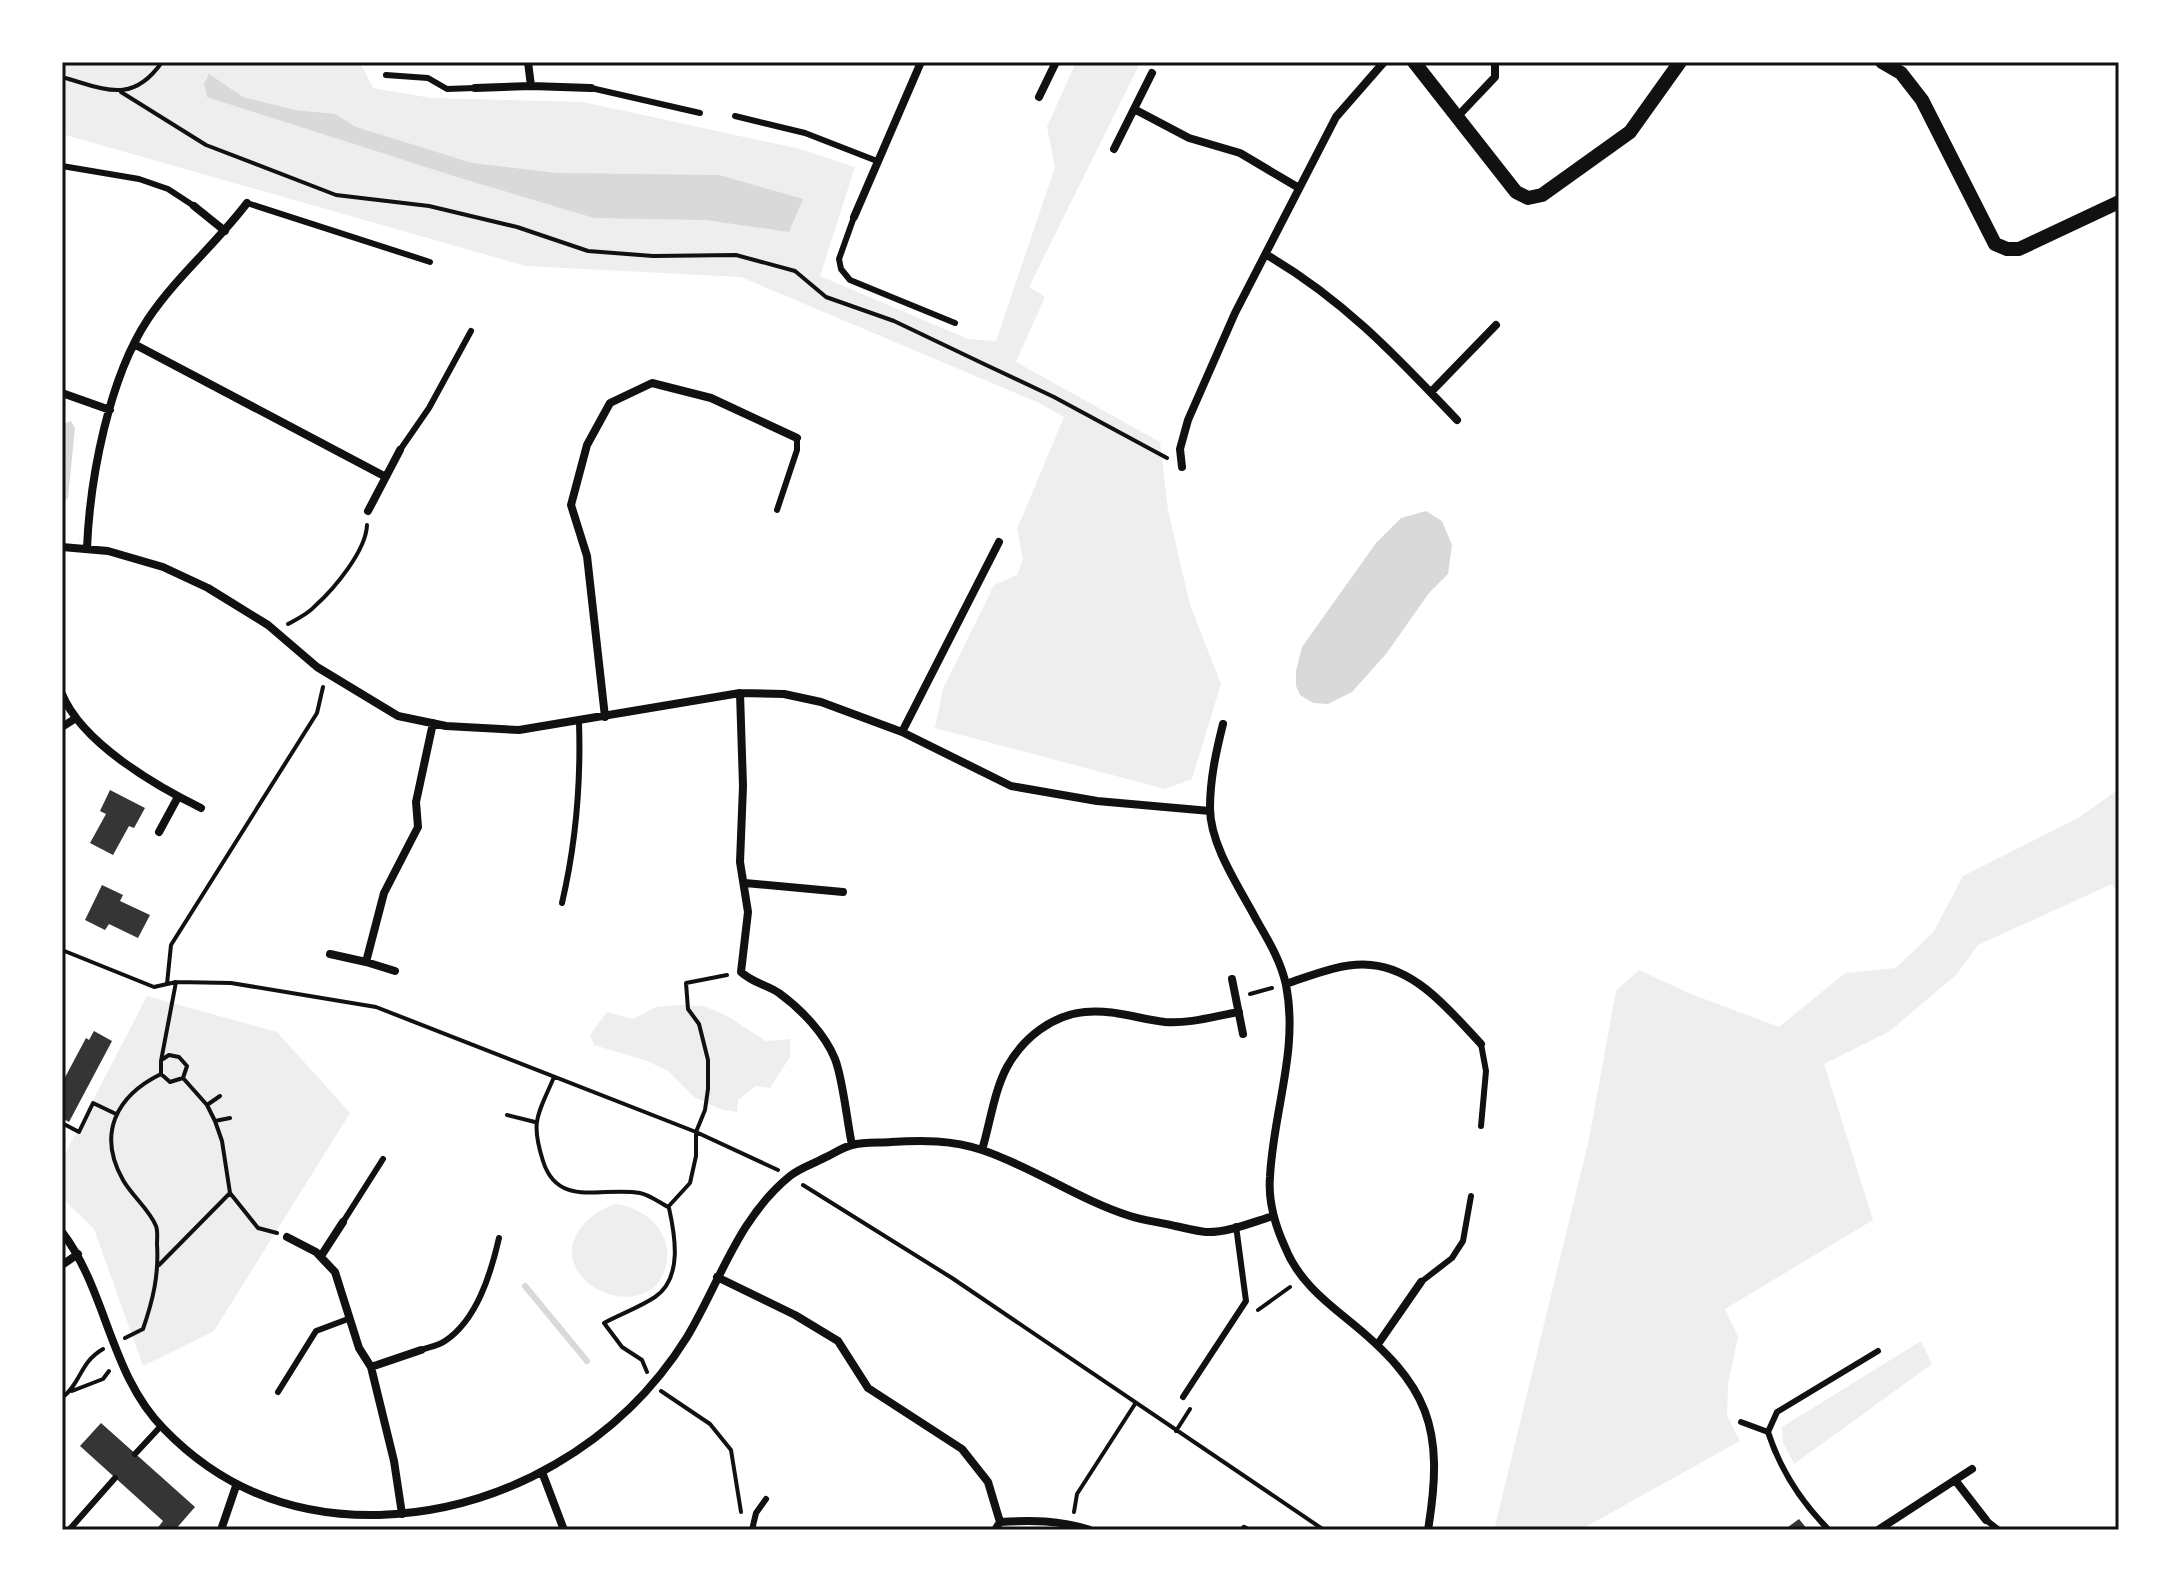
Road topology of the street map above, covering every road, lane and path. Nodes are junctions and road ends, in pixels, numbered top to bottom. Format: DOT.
graph roads {
  1 [pos="162,62"];
  2 [pos="528,62"];
  3 [pos="921,62"];
  4 [pos="1056,62"];
  5 [pos="1384,62"];
  6 [pos="1414,62"];
  7 [pos="1495,62"];
  8 [pos="1680,62"];
  9 [pos="1882,62"];
  10 [pos="1152,73"];
  11 [pos="386,75"];
  12 [pos="62,77"];
  13 [pos="531,86"];
  14 [pos="475,88"];
  15 [pos="591,88"];
  16 [pos="121,92"];
  17 [pos="1039,97"];
  18 [pos="1134,109"];
  19 [pos="700,113"];
  20 [pos="735,116"];
  21 [pos="1458,116"];
  22 [pos="1114,149"];
  23 [pos="877,161"];
  24 [pos="62,166"];
  25 [pos="1299,188"];
  26 [pos="2119,202"];
  27 [pos="247,203"];
  28 [pos="194,206"];
  29 [pos="854,217"];
  30 [pos="225,231"];
  31 [pos="1267,255"];
  32 [pos="430,262"];
  33 [pos="955,323"];
  34 [pos="1496,325"];
  35 [pos="471,331"];
  36 [pos="134,344"];
  37 [pos="1431,392"];
  38 [pos="62,393"];
  39 [pos="110,410"];
  40 [pos="1457,420"];
  41 [pos="797,438"];
  42 [pos="400,450"];
  43 [pos="1182,467"];
  44 [pos="386,477"];
  45 [pos="777,510"];
  46 [pos="368,511"];
  47 [pos="999,542"];
  48 [pos="62,547"];
  49 [pos="87,548"];
  50 [pos="275,632"];
  51 [pos="325,672"];
  52 [pos="740,693"];
  53 [pos="62,694"];
  54 [pos="605,717"];
  55 [pos="76,718"];
  56 [pos="579,722"];
  57 [pos="433,723"];
  58 [pos="1223,724"];
  59 [pos="62,727"];
  60 [pos="902,732"];
  61 [pos="178,797"];
  62 [pos="201,808"];
  63 [pos="1210,811"];
  64 [pos="159,832"];
  65 [pos="745,883"];
  66 [pos="843,892"];
  67 [pos="562,903"];
  68 [pos="62,950"];
  69 [pos="330,954"];
  70 [pos="366,962"];
  71 [pos="395,971"];
  72 [pos="741,972"];
  73 [pos="1232,979"];
  74 [pos="176,982"];
  75 [pos="167,984"];
  76 [pos="1286,984"];
  77 [pos="1236,998"];
  78 [pos="1239,1012"];
  79 [pos="1243,1034"];
  80 [pos="1481,1044"];
  81 [pos="161,1061"];
  82 [pos="161,1074"];
  83 [pos="554,1077"];
  84 [pos="183,1078"];
  85 [pos="220,1096"];
  86 [pos="207,1105"];
  87 [pos="116,1114"];
  88 [pos="507,1115"];
  89 [pos="230,1118"];
  90 [pos="215,1121"];
  91 [pos="535,1122"];
  92 [pos="62,1123"];
  93 [pos="1481,1126"];
  94 [pos="696,1132"];
  95 [pos="852,1145"];
  96 [pos="982,1150"];
  97 [pos="383,1159"];
  98 [pos="790,1176"];
  99 [pos="230,1193"];
  100 [pos="1471,1196"];
  101 [pos="668,1207"];
  102 [pos="1273,1216"];
  103 [pos="343,1222"];
  104 [pos="1236,1226"];
  105 [pos="258,1228"];
  106 [pos="62,1232"];
  107 [pos="287,1237"];
  108 [pos="499,1238"];
  109 [pos="78,1254"];
  110 [pos="321,1256"];
  111 [pos="62,1265"];
  112 [pos="159,1265"];
  113 [pos="717,1277"];
  114 [pos="1421,1282"];
  115 [pos="348,1319"];
  116 [pos="119,1340"];
  117 [pos="1378,1344"];
  118 [pos="107,1346"];
  119 [pos="421,1350"];
  120 [pos="1878,1351"];
  121 [pos="371,1367"];
  122 [pos="111,1370"];
  123 [pos="652,1385"];
  124 [pos="70,1392"];
  125 [pos="278,1392"];
  126 [pos="1183,1397"];
  127 [pos="62,1398"];
  128 [pos="1135,1404"];
  129 [pos="1741,1422"];
  130 [pos="161,1426"];
  131 [pos="1768,1432"];
  132 [pos="135,1454"];
  133 [pos="1972,1469"];
  134 [pos="542,1472"];
  135 [pos="115,1478"];
  136 [pos="1955,1480"];
  137 [pos="236,1486"];
  138 [pos="766,1499"];
  139 [pos="402,1514"];
  140 [pos="742,1517"];
  141 [pos="1034,1519"];
  142 [pos="1986,1520"];
  143 [pos="1071,1524"];
  144 [pos="998,1526"];
  145 [pos="69,1530"];
  146 [pos="221,1530"];
  147 [pos="564,1530"];
  148 [pos="752,1530"];
  149 [pos="1033,1530"];
  150 [pos="1090,1530"];
  151 [pos="1324,1530"];
  152 [pos="1428,1530"];
  153 [pos="1829,1530"];
  154 [pos="1878,1530"];
  155 [pos="1999,1530"];
  1 -- 16 [label="path"];
  2 -- 13 [label="street"];
  3 -- 23 [label="street"];
  4 -- 17 [label="street"];
  5 -- 25 [label="street"];
  6 -- 21 [label="street"];
  7 -- 21 [label="street"];
  8 -- 21 [label="street"];
  9 -- 26 [label="street"];
  10 -- 18 [label="street"];
  11 -- 14 [label="lane"];
  12 -- 16 [label="path"];
  13 -- 14 [label="street"];
  13 -- 15 [label="street"];
  15 -- 19 [label="lane"];
  16 -- 43 [label="path"];
  18 -- 22 [label="street"];
  18 -- 25 [label="street"];
  20 -- 23 [label="lane"];
  23 -- 29 [label="street"];
  24 -- 28 [label="lane"];
  25 -- 31 [label="street"];
  27 -- 30 [label="street"];
  27 -- 32 [label="lane"];
  28 -- 30 [label="street"];
  29 -- 33 [label="lane"];
  30 -- 36 [label="street"];
  31 -- 37 [label="street"];
  31 -- 43 [label="street"];
  34 -- 37 [label="street"];
  35 -- 42 [label="lane"];
  36 -- 39 [label="street"];
  36 -- 44 [label="street"];
  37 -- 40 [label="street"];
  38 -- 39 [label="street"];
  39 -- 49 [label="street"];
  41 -- 45 [label="lane"];
  41 -- 54 [label="street"];
  42 -- 44 [label="street"];
  44 -- 46 [label="street"];
  46 -- 50 [label="path"];
  47 -- 60 [label="street"];
  48 -- 49 [label="street"];
  49 -- 50 [label="street"];
  50 -- 51 [label="street"];
  51 -- 57 [label="street"];
  51 -- 75 [label="path"];
  52 -- 54 [label="street"];
  52 -- 60 [label="street"];
  52 -- 65 [label="street"];
  53 -- 55 [label="street"];
  54 -- 56 [label="street"];
  55 -- 59 [label="street"];
  55 -- 61 [label="street"];
  56 -- 57 [label="street"];
  56 -- 67 [label="lane"];
  57 -- 70 [label="street"];
  58 -- 63 [label="street"];
  60 -- 63 [label="street"];
  61 -- 62 [label="street"];
  61 -- 64 [label="street"];
  63 -- 76 [label="street"];
  65 -- 66 [label="street"];
  65 -- 72 [label="street"];
  68 -- 75 [label="path"];
  69 -- 70 [label="street"];
  70 -- 71 [label="street"];
  72 -- 94 [label="path"];
  72 -- 95 [label="street"];
  73 -- 77 [label="street"];
  74 -- 75 [label="path"];
  74 -- 81 [label="path"];
  74 -- 83 [label="path"];
  76 -- 77 [label="path"];
  76 -- 80 [label="street"];
  76 -- 102 [label="street"];
  77 -- 78 [label="street"];
  78 -- 79 [label="street"];
  78 -- 96 [label="street"];
  80 -- 93 [label="lane"];
  81 -- 82 [label="path"];
  81 -- 84 [label="path"];
  82 -- 84 [label="path"];
  82 -- 87 [label="path"];
  83 -- 91 [label="path"];
  83 -- 94 [label="path"];
  84 -- 86 [label="path"];
  85 -- 86 [label="path"];
  86 -- 90 [label="path"];
  87 -- 92 [label="path"];
  87 -- 112 [label="path"];
  88 -- 91 [label="path"];
  89 -- 90 [label="path"];
  90 -- 99 [label="path"];
  91 -- 101 [label="path"];
  94 -- 98 [label="path"];
  94 -- 101 [label="path"];
  95 -- 96 [label="street"];
  95 -- 98 [label="street"];
  96 -- 104 [label="street"];
  97 -- 103 [label="lane"];
  98 -- 113 [label="street"];
  98 -- 128 [label="path"];
  99 -- 105 [label="path"];
  99 -- 112 [label="path"];
  100 -- 114 [label="lane"];
  101 -- 123 [label="path"];
  102 -- 104 [label="street"];
  102 -- 117 [label="street"];
  103 -- 110 [label="street"];
  104 -- 126 [label="lane"];
  106 -- 109 [label="street"];
  107 -- 110 [label="street"];
  108 -- 119 [label="lane"];
  109 -- 111 [label="street"];
  109 -- 130 [label="street"];
  110 -- 115 [label="street"];
  112 -- 116 [label="path"];
  113 -- 123 [label="street"];
  113 -- 144 [label="street"];
  114 -- 117 [label="street"];
  115 -- 121 [label="street"];
  115 -- 125 [label="lane"];
  117 -- 152 [label="street"];
  118 -- 124 [label="path"];
  119 -- 121 [label="street"];
  120 -- 131 [label="lane"];
  121 -- 139 [label="street"];
  122 -- 124 [label="path"];
  123 -- 134 [label="street"];
  123 -- 140 [label="path"];
  124 -- 127 [label="path"];
  128 -- 143 [label="path"];
  128 -- 151 [label="path"];
  129 -- 131 [label="lane"];
  130 -- 132 [label="lane"];
  130 -- 137 [label="street"];
  131 -- 153 [label="lane"];
  133 -- 136 [label="street"];
  134 -- 139 [label="street"];
  134 -- 147 [label="street"];
  135 -- 145 [label="lane"];
  136 -- 142 [label="street"];
  136 -- 154 [label="street"];
  137 -- 139 [label="street"];
  137 -- 146 [label="street"];
  138 -- 148 [label="lane"];
  141 -- 143 [label="street"];
  141 -- 144 [label="street"];
  141 -- 149 [label="lane"];
  142 -- 155 [label="lane"];
  143 -- 150 [label="street"];
}
